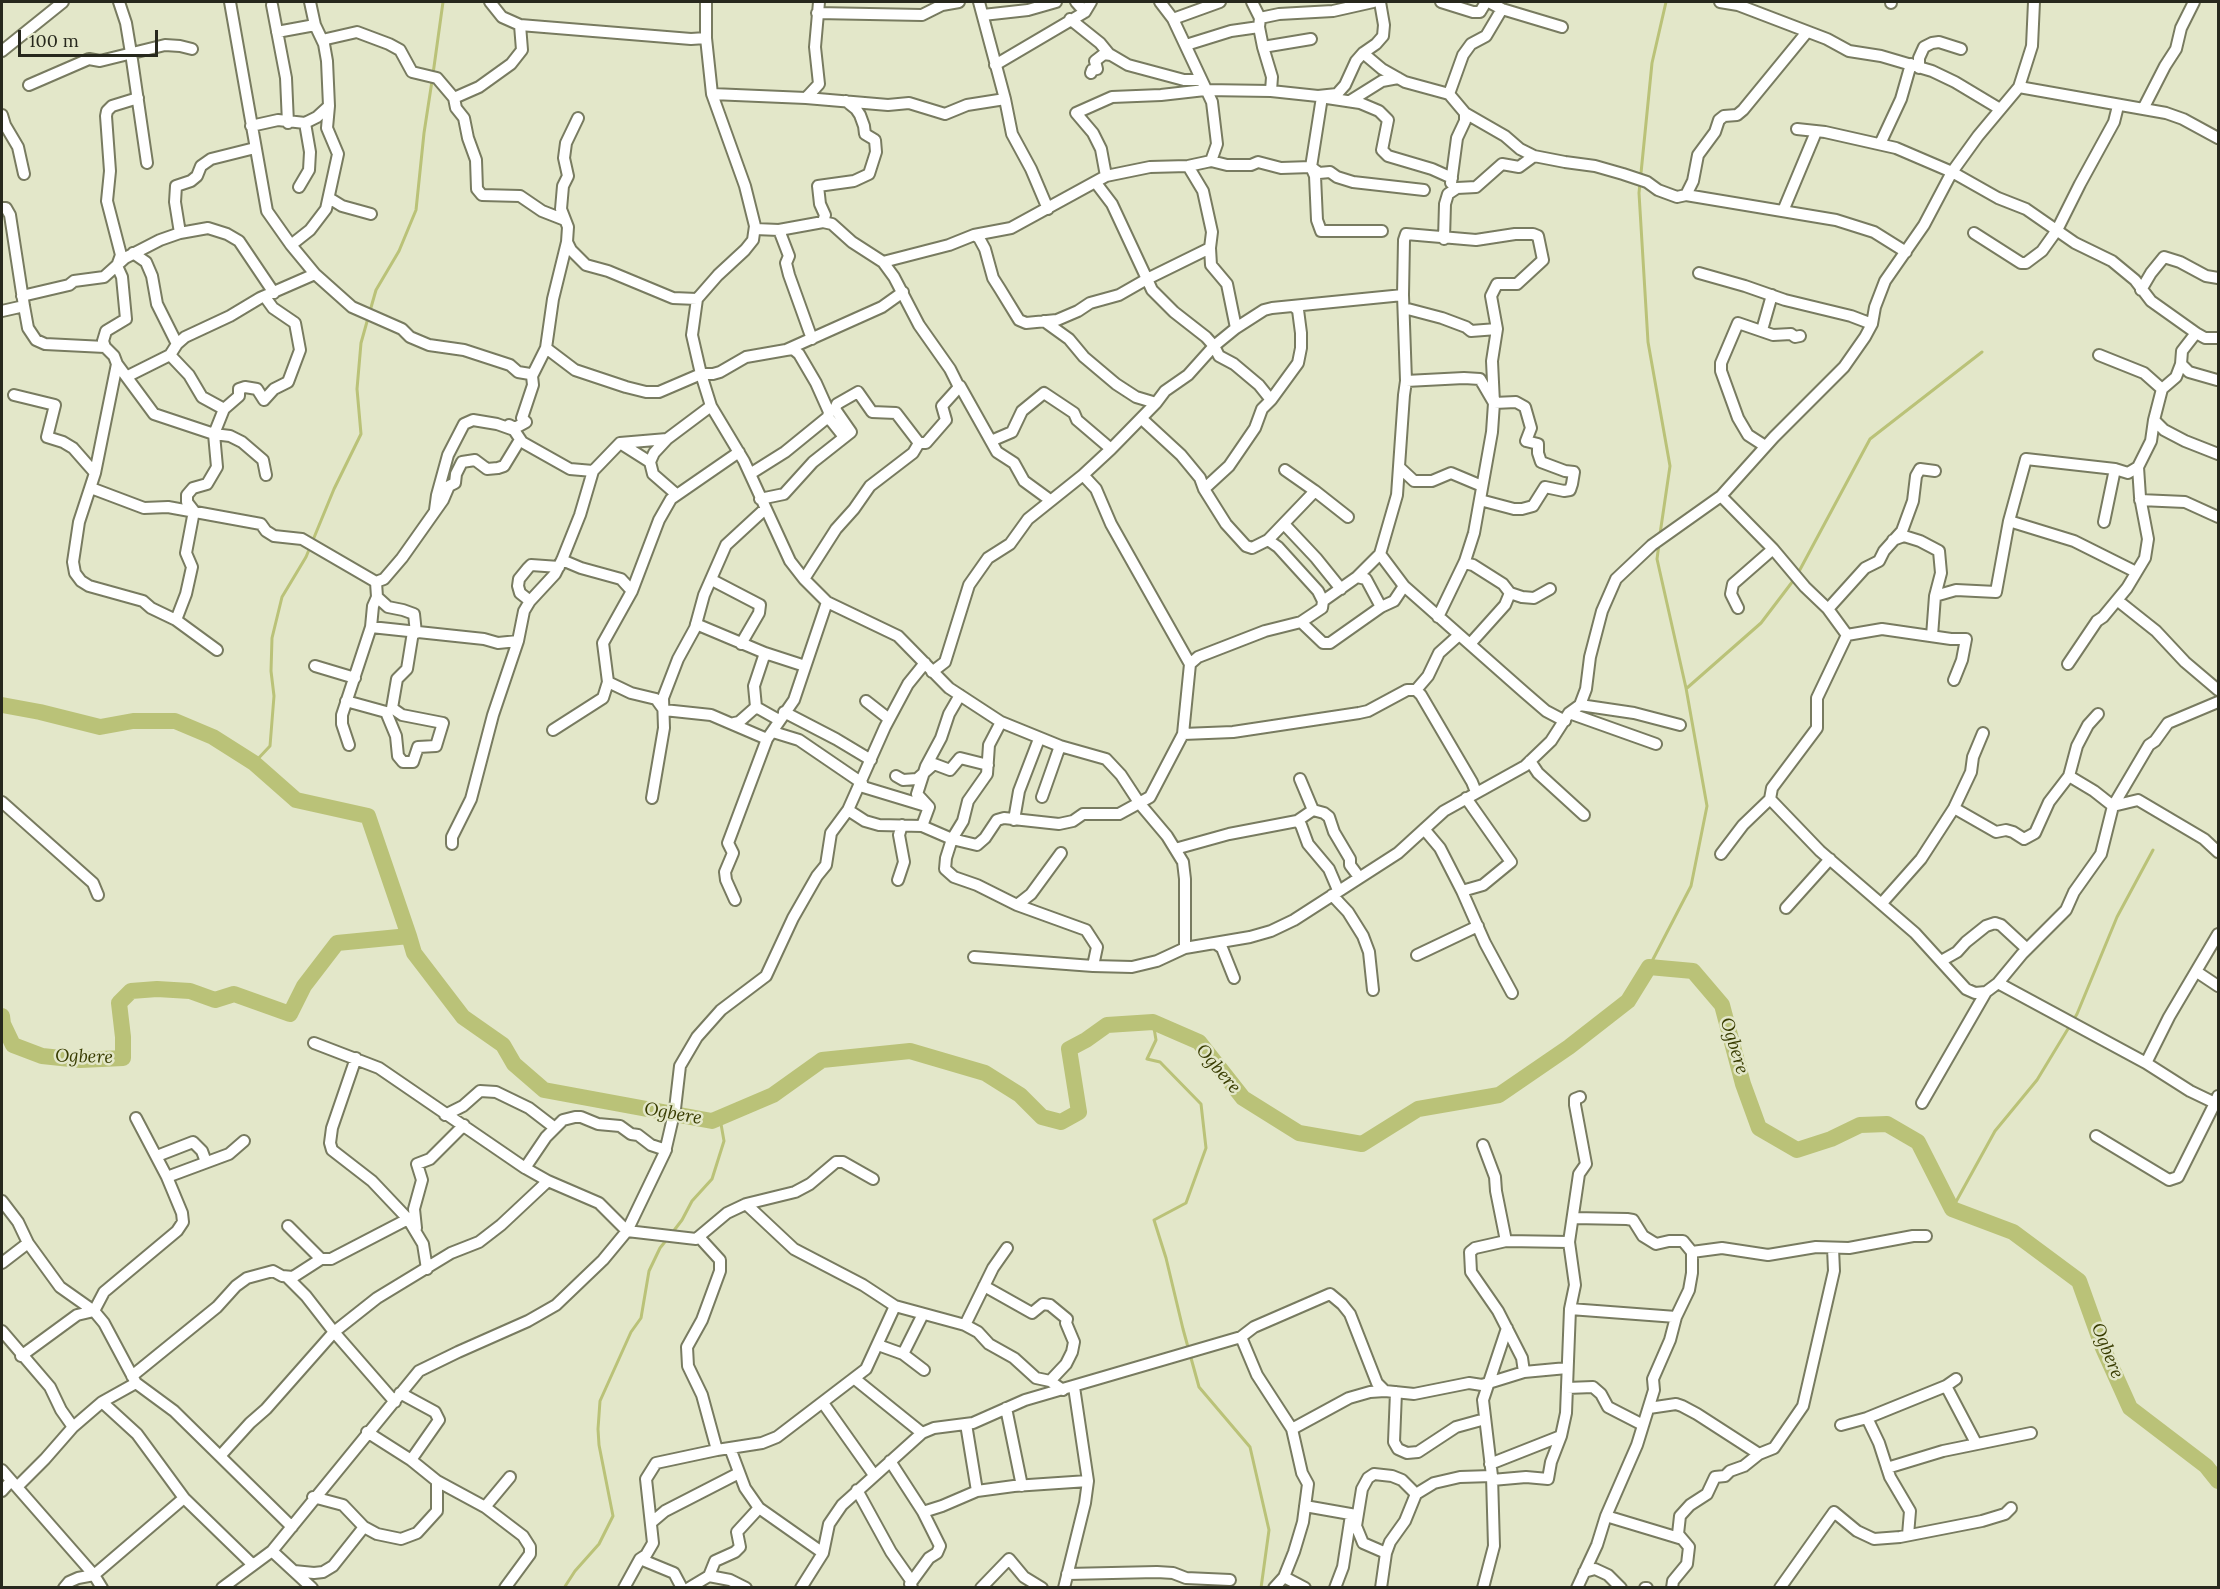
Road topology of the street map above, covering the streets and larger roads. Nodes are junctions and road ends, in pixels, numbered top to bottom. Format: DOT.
graph roads {
  1 [pos="63,2"];
  2 [pos="119,2"];
  3 [pos="231,2"];
  4 [pos="310,2"];
  5 [pos="490,2"];
  6 [pos="706,2"];
  7 [pos="959,2"];
  8 [pos="979,2"];
  9 [pos="1056,2"];
  10 [pos="1076,2"];
  11 [pos="1091,2"];
  12 [pos="1160,2"];
  13 [pos="1220,2"];
  14 [pos="1252,2"];
  15 [pos="1373,2"];
  16 [pos="1380,2"];
  17 [pos="1440,2"];
  18 [pos="1487,2"];
  19 [pos="1720,2"];
  20 [pos="2034,2"];
  21 [pos="2194,2"];
  22 [pos="272,5"];
  23 [pos="930,6"];
  24 [pos="818,7"];
  25 [pos="1502,9"];
  26 [pos="1084,12"];
  27 [pos="983,15"];
  28 [pos="1070,19"];
  29 [pos="1173,19"];
  30 [pos="1259,22"];
  31 [pos="315,25"];
  32 [pos="520,25"];
  33 [pos="1562,27"];
  34 [pos="277,32"];
  35 [pos="1807,32"];
  36 [pos="706,38"];
  37 [pos="1311,39"];
  38 [pos="322,40"];
  39 [pos="1186,45"];
  40 [pos="1263,47"];
  41 [pos="192,49"];
  42 [pos="1961,49"];
  43 [pos="2,51"];
  44 [pos="132,53"];
  45 [pos="1364,53"];
  46 [pos="1109,54"];
  47 [pos="995,65"];
  48 [pos="1915,66"];
  49 [pos="1091,73"];
  50 [pos="1398,78"];
  51 [pos="28,85"];
  52 [pos="1203,85"];
  53 [pos="2019,87"];
  54 [pos="1271,92"];
  55 [pos="712,94"];
  56 [pos="1449,94"];
  57 [pos="1320,96"];
  58 [pos="138,98"];
  59 [pos="454,98"];
  60 [pos="806,98"];
  61 [pos="1005,99"];
  62 [pos="846,101"];
  63 [pos="1350,101"];
  64 [pos="329,106"];
  65 [pos="2118,106"];
  66 [pos="2000,109"];
  67 [pos="2143,109"];
  68 [pos="1465,113"];
  69 [pos="2,115"];
  70 [pos="578,118"];
  71 [pos="288,123"];
  72 [pos="305,123"];
  73 [pos="251,126"];
  74 [pos="1797,129"];
  75 [pos="1816,132"];
  76 [pos="2218,138"];
  77 [pos="1880,144"];
  78 [pos="255,148"];
  79 [pos="1534,156"];
  80 [pos="1211,161"];
  81 [pos="147,163"];
  82 [pos="1188,166"];
  83 [pos="1311,167"];
  84 [pos="1952,172"];
  85 [pos="24,174"];
  86 [pos="334,175"];
  87 [pos="1106,176"];
  88 [pos="1452,178"];
  89 [pos="1096,183"];
  90 [pos="299,187"];
  91 [pos="1424,190"];
  92 [pos="1448,194"];
  93 [pos="1686,195"];
  94 [pos="329,198"];
  95 [pos="342,206"];
  96 [pos="2,208"];
  97 [pos="1048,209"];
  98 [pos="1783,211"];
  99 [pos="371,214"];
  100 [pos="565,220"];
  101 [pos="823,222"];
  102 [pos="755,229"];
  103 [pos="779,230"];
  104 [pos="2057,230"];
  105 [pos="1382,231"];
  106 [pos="1974,232"];
  107 [pos="180,233"];
  108 [pos="974,234"];
  109 [pos="1444,239"];
  110 [pos="567,242"];
  111 [pos="118,243"];
  112 [pos="291,245"];
  113 [pos="1210,248"];
  114 [pos="1906,252"];
  115 [pos="134,253"];
  116 [pos="883,262"];
  117 [pos="117,266"];
  118 [pos="1699,273"];
  119 [pos="315,274"];
  120 [pos="2218,278"];
  121 [pos="1147,279"];
  122 [pos="2141,290"];
  123 [pos="903,292"];
  124 [pos="269,295"];
  125 [pos="1403,295"];
  126 [pos="1772,295"];
  127 [pos="697,299"];
  128 [pos="23,301"];
  129 [pos="1293,306"];
  130 [pos="1404,308"];
  131 [pos="2,311"];
  132 [pos="1044,321"];
  133 [pos="1872,324"];
  134 [pos="1236,328"];
  135 [pos="1497,329"];
  136 [pos="1762,330"];
  137 [pos="2196,333"];
  138 [pos="1800,336"];
  139 [pos="2218,338"];
  140 [pos="812,339"];
  141 [pos="177,344"];
  142 [pos="105,346"];
  143 [pos="1214,346"];
  144 [pos="546,348"];
  145 [pos="786,350"];
  146 [pos="170,355"];
  147 [pos="2099,355"];
  148 [pos="117,364"];
  149 [pos="2181,364"];
  150 [pos="701,375"];
  151 [pos="128,376"];
  152 [pos="532,376"];
  153 [pos="2217,380"];
  154 [pos="1407,381"];
  155 [pos="960,386"];
  156 [pos="2162,389"];
  157 [pos="14,395"];
  158 [pos="1270,400"];
  159 [pos="1156,403"];
  160 [pos="1494,403"];
  161 [pos="711,406"];
  162 [pos="224,409"];
  163 [pos="828,417"];
  164 [pos="1142,419"];
  165 [pos="2154,420"];
  166 [pos="497,424"];
  167 [pos="214,434"];
  168 [pos="844,437"];
  169 [pos="668,439"];
  170 [pos="991,441"];
  171 [pos="522,442"];
  172 [pos="620,443"];
  173 [pos="920,443"];
  174 [pos="1765,446"];
  175 [pos="1111,449"];
  176 [pos="739,452"];
  177 [pos="2218,454"];
  178 [pos="650,462"];
  179 [pos="1399,467"];
  180 [pos="2138,468"];
  181 [pos="2115,469"];
  182 [pos="1285,470"];
  183 [pos="593,471"];
  184 [pos="1935,471"];
  185 [pos="95,473"];
  186 [pos="750,474"];
  187 [pos="266,475"];
  188 [pos="1083,475"];
  189 [pos="1482,486"];
  190 [pos="91,488"];
  191 [pos="1204,489"];
  192 [pos="1315,492"];
  193 [pos="675,494"];
  194 [pos="1721,496"];
  195 [pos="1050,500"];
  196 [pos="1480,500"];
  197 [pos="2140,500"];
  198 [pos="763,504"];
  199 [pos="194,511"];
  200 [pos="435,511"];
  201 [pos="1348,517"];
  202 [pos="2218,517"];
  203 [pos="2009,521"];
  204 [pos="2104,522"];
  205 [pos="1284,524"];
  206 [pos="1268,540"];
  207 [pos="1893,540"];
  208 [pos="1773,549"];
  209 [pos="1380,554"];
  210 [pos="561,563"];
  211 [pos="1464,563"];
  212 [pos="2136,572"];
  213 [pos="1357,577"];
  214 [pos="804,579"];
  215 [pos="712,580"];
  216 [pos="376,582"];
  217 [pos="1404,586"];
  218 [pos="1550,588"];
  219 [pos="1341,589"];
  220 [pos="632,591"];
  221 [pos="1510,593"];
  222 [pos="1935,596"];
  223 [pos="377,597"];
  224 [pos="1321,600"];
  225 [pos="2117,600"];
  226 [pos="530,601"];
  227 [pos="827,602"];
  228 [pos="1381,607"];
  229 [pos="1738,608"];
  230 [pos="1828,609"];
  231 [pos="1438,617"];
  232 [pos="176,620"];
  233 [pos="1301,621"];
  234 [pos="696,624"];
  235 [pos="371,627"];
  236 [pos="414,632"];
  237 [pos="1459,635"];
  238 [pos="1847,636"];
  239 [pos="1932,636"];
  240 [pos="518,641"];
  241 [pos="741,644"];
  242 [pos="1470,644"];
  243 [pos="217,650"];
  244 [pos="765,654"];
  245 [pos="1191,659"];
  246 [pos="925,663"];
  247 [pos="2068,664"];
  248 [pos="315,666"];
  249 [pos="805,666"];
  250 [pos="932,672"];
  251 [pos="355,678"];
  252 [pos="1954,680"];
  253 [pos="608,682"];
  254 [pos="1416,690"];
  255 [pos="2218,690"];
  256 [pos="960,695"];
  257 [pos="659,698"];
  258 [pos="346,701"];
  259 [pos="866,701"];
  260 [pos="2218,702"];
  261 [pos="1580,705"];
  262 [pos="756,706"];
  263 [pos="664,710"];
  264 [pos="2098,714"];
  265 [pos="782,716"];
  266 [pos="1567,717"];
  267 [pos="889,719"];
  268 [pos="1001,722"];
  269 [pos="734,723"];
  270 [pos="1680,724"];
  271 [pos="554,730"];
  272 [pos="1983,733"];
  273 [pos="1183,734"];
  274 [pos="770,736"];
  275 [pos="1039,739"];
  276 [pos="1656,744"];
  277 [pos="349,745"];
  278 [pos="1060,746"];
  279 [pos="871,760"];
  280 [pos="1530,761"];
  281 [pos="988,765"];
  282 [pos="923,774"];
  283 [pos="896,776"];
  284 [pos="2069,776"];
  285 [pos="1300,779"];
  286 [pos="861,785"];
  287 [pos="2122,788"];
  288 [pos="1476,792"];
  289 [pos="1042,797"];
  290 [pos="652,798"];
  291 [pos="1466,798"];
  292 [pos="1770,799"];
  293 [pos="2138,800"];
  294 [pos="2,802"];
  295 [pos="1140,804"];
  296 [pos="2113,806"];
  297 [pos="929,807"];
  298 [pos="1954,808"];
  299 [pos="848,810"];
  300 [pos="1313,810"];
  301 [pos="1584,815"];
  302 [pos="1014,820"];
  303 [pos="1297,821"];
  304 [pos="902,825"];
  305 [pos="921,826"];
  306 [pos="1424,830"];
  307 [pos="952,839"];
  308 [pos="452,844"];
  309 [pos="1175,849"];
  310 [pos="2218,852"];
  311 [pos="1061,853"];
  312 [pos="1720,854"];
  313 [pos="1830,859"];
  314 [pos="1359,877"];
  315 [pos="898,880"];
  316 [pos="1462,891"];
  317 [pos="1335,893"];
  318 [pos="98,895"];
  319 [pos="735,900"];
  320 [pos="1882,903"];
  321 [pos="1017,906"];
  322 [pos="1786,908"];
  323 [pos="1478,926"];
  324 [pos="2218,934"];
  325 [pos="1215,943"];
  326 [pos="1185,948"];
  327 [pos="2027,949"];
  328 [pos="1417,955"];
  329 [pos="974,957"];
  330 [pos="1941,961"];
  331 [pos="1093,966"];
  332 [pos="2197,972"];
  333 [pos="1234,978"];
  334 [pos="1998,983"];
  335 [pos="2218,986"];
  336 [pos="1373,990"];
  337 [pos="1986,992"];
  338 [pos="1512,993"];
  339 [pos="314,1043"];
  340 [pos="356,1058"];
  341 [pos="2146,1063"];
  342 [pos="1580,1097"];
  343 [pos="2217,1101"];
  344 [pos="1922,1103"];
  345 [pos="445,1115"];
  346 [pos="136,1118"];
  347 [pos="464,1125"];
  348 [pos="555,1128"];
  349 [pos="2096,1136"];
  350 [pos="244,1141"];
  351 [pos="1483,1145"];
  352 [pos="666,1150"];
  353 [pos="157,1156"];
  354 [pos="206,1162"];
  355 [pos="525,1168"];
  356 [pos="167,1177"];
  357 [pos="873,1179"];
  358 [pos="548,1181"];
  359 [pos="2,1201"];
  360 [pos="746,1204"];
  361 [pos="1573,1218"];
  362 [pos="408,1219"];
  363 [pos="288,1226"];
  364 [pos="627,1231"];
  365 [pos="417,1232"];
  366 [pos="1926,1236"];
  367 [pos="699,1237"];
  368 [pos="1506,1241"];
  369 [pos="1569,1242"];
  370 [pos="28,1243"];
  371 [pos="1007,1248"];
  372 [pos="1833,1248"];
  373 [pos="1692,1252"];
  374 [pos="321,1258"];
  375 [pos="2,1263"];
  376 [pos="427,1269"];
  377 [pos="287,1277"];
  378 [pos="984,1286"];
  379 [pos="895,1306"];
  380 [pos="1570,1310"];
  381 [pos="93,1311"];
  382 [pos="923,1314"];
  383 [pos="1676,1317"];
  384 [pos="965,1325"];
  385 [pos="1507,1328"];
  386 [pos="2,1331"];
  387 [pos="334,1332"];
  388 [pos="1241,1337"];
  389 [pos="878,1345"];
  390 [pos="903,1354"];
  391 [pos="21,1356"];
  392 [pos="1567,1368"];
  393 [pos="924,1370"];
  394 [pos="1524,1372"];
  395 [pos="855,1379"];
  396 [pos="1956,1379"];
  397 [pos="134,1380"];
  398 [pos="1050,1381"];
  399 [pos="1488,1384"];
  400 [pos="1946,1386"];
  401 [pos="1068,1388"];
  402 [pos="1567,1388"];
  403 [pos="1391,1391"];
  404 [pos="397,1398"];
  405 [pos="102,1402"];
  406 [pos="823,1403"];
  407 [pos="1649,1407"];
  408 [pos="1006,1408"];
  409 [pos="1867,1418"];
  410 [pos="1485,1419"];
  411 [pos="966,1424"];
  412 [pos="1643,1425"];
  413 [pos="1841,1425"];
  414 [pos="73,1427"];
  415 [pos="1292,1429"];
  416 [pos="367,1432"];
  417 [pos="922,1433"];
  418 [pos="2031,1433"];
  419 [pos="1561,1436"];
  420 [pos="1976,1443"];
  421 [pos="730,1448"];
  422 [pos="717,1450"];
  423 [pos="1759,1454"];
  424 [pos="220,1455"];
  425 [pos="411,1460"];
  426 [pos="890,1461"];
  427 [pos="1490,1464"];
  428 [pos="1887,1468"];
  429 [pos="2,1470"];
  430 [pos="739,1473"];
  431 [pos="874,1475"];
  432 [pos="510,1477"];
  433 [pos="1492,1478"];
  434 [pos="437,1480"];
  435 [pos="1088,1481"];
  436 [pos="14,1485"];
  437 [pos="1022,1486"];
  438 [pos="857,1490"];
  439 [pos="2,1491"];
  440 [pos="977,1491"];
  441 [pos="1416,1494"];
  442 [pos="184,1497"];
  443 [pos="313,1497"];
  444 [pos="1305,1506"];
  445 [pos="484,1507"];
  446 [pos="759,1508"];
  447 [pos="2011,1508"];
  448 [pos="923,1512"];
  449 [pos="1355,1515"];
  450 [pos="1606,1516"];
  451 [pos="652,1522"];
  452 [pos="292,1527"];
  453 [pos="364,1527"];
  454 [pos="1908,1535"];
  455 [pos="1679,1538"];
  456 [pos="272,1551"];
  457 [pos="1386,1552"];
  458 [pos="823,1553"];
  459 [pos="639,1559"];
  460 [pos="253,1564"];
  461 [pos="294,1571"];
  462 [pos="1584,1572"];
  463 [pos="94,1575"];
  464 [pos="1067,1575"];
  465 [pos="709,1576"];
  466 [pos="1284,1577"];
  467 [pos="1230,1580"];
  468 [pos="908,1584"];
  469 [pos="64,1587"];
  470 [pos="102,1587"];
  471 [pos="222,1587"];
  472 [pos="312,1587"];
  473 [pos="505,1587"];
  474 [pos="624,1587"];
  475 [pos="682,1587"];
  476 [pos="689,1587"];
  477 [pos="746,1587"];
  478 [pos="801,1587"];
  479 [pos="981,1587"];
  480 [pos="1042,1587"];
  481 [pos="1064,1587"];
  482 [pos="1274,1587"];
  483 [pos="1305,1587"];
  484 [pos="1335,1587"];
  485 [pos="1381,1587"];
  486 [pos="1483,1587"];
  487 [pos="1577,1587"];
  488 [pos="1621,1587"];
  489 [pos="1672,1587"];
  490 [pos="1780,1587"];
  1 -- 43 [label="street"];
  2 -- 44 [label="street"];
  3 -- 73 [label="street"];
  4 -- 31 [label="street"];
  5 -- 32 [label="street"];
  6 -- 36 [label="street"];
  7 -- 23 [label="street"];
  8 -- 27 [label="street"];
  9 -- 27 [label="street"];
  10 -- 26 [label="street"];
  11 -- 26 [label="street"];
  12 -- 29 [label="street"];
  13 -- 29 [label="street"];
  14 -- 30 [label="street"];
  15 -- 30 [label="street"];
  16 -- 45 [label="street"];
  17 -- 18 [label="street"];
  18 -- 25 [label="street"];
  19 -- 35 [label="street"];
  20 -- 53 [label="street"];
  21 -- 67 [label="street"];
  22 -- 34 [label="street"];
  23 -- 24 [label="street"];
  24 -- 60 [label="street"];
  25 -- 33 [label="street"];
  25 -- 56 [label="street"];
  26 -- 28 [label="street"];
  27 -- 47 [label="street"];
  28 -- 46 [label="street"];
  28 -- 47 [label="street"];
  29 -- 39 [label="street"];
  30 -- 39 [label="street"];
  30 -- 40 [label="street"];
  31 -- 34 [label="street"];
  31 -- 38 [label="street"];
  32 -- 36 [label="street"];
  32 -- 59 [label="street"];
  34 -- 71 [label="street"];
  35 -- 48 [label="street"];
  35 -- 93 [label="street"];
  36 -- 55 [label="street"];
  37 -- 40 [label="street"];
  38 -- 59 [label="street"];
  38 -- 64 [label="street"];
  39 -- 52 [label="street"];
  40 -- 54 [label="street"];
  41 -- 44 [label="street"];
  42 -- 48 [label="street"];
  44 -- 51 [label="street"];
  44 -- 58 [label="street"];
  45 -- 50 [label="street"];
  45 -- 57 [label="street"];
  46 -- 49 [label="street"];
  46 -- 52 [label="street"];
  47 -- 61 [label="street"];
  48 -- 66 [label="street"];
  48 -- 77 [label="street"];
  50 -- 56 [label="street"];
  50 -- 63 [label="street"];
  52 -- 54 [label="street"];
  52 -- 80 [label="street"];
  52 -- 87 [label="street"];
  53 -- 65 [label="street"];
  53 -- 66 [label="street"];
  54 -- 57 [label="street"];
  55 -- 60 [label="street"];
  55 -- 102 [label="street"];
  56 -- 68 [label="street"];
  57 -- 63 [label="street"];
  57 -- 83 [label="street"];
  58 -- 81 [label="street"];
  58 -- 111 [label="street"];
  59 -- 100 [label="street"];
  60 -- 62 [label="street"];
  61 -- 62 [label="street"];
  61 -- 97 [label="street"];
  62 -- 101 [label="street"];
  63 -- 88 [label="street"];
  64 -- 72 [label="street"];
  64 -- 86 [label="street"];
  65 -- 67 [label="street"];
  65 -- 104 [label="street"];
  66 -- 84 [label="street"];
  67 -- 76 [label="street"];
  68 -- 79 [label="street"];
  68 -- 88 [label="street"];
  69 -- 85 [label="street"];
  70 -- 100 [label="street"];
  71 -- 72 [label="street"];
  71 -- 73 [label="street"];
  72 -- 90 [label="street"];
  73 -- 78 [label="street"];
  74 -- 75 [label="street"];
  75 -- 77 [label="street"];
  75 -- 98 [label="street"];
  77 -- 84 [label="street"];
  78 -- 107 [label="street"];
  78 -- 112 [label="street"];
  79 -- 92 [label="street"];
  79 -- 93 [label="street"];
  80 -- 82 [label="street"];
  80 -- 83 [label="street"];
  82 -- 87 [label="street"];
  82 -- 113 [label="street"];
  83 -- 91 [label="street"];
  83 -- 105 [label="street"];
  84 -- 104 [label="street"];
  84 -- 114 [label="street"];
  86 -- 94 [label="street"];
  86 -- 95 [label="street"];
  87 -- 89 [label="street"];
  88 -- 92 [label="street"];
  89 -- 97 [label="street"];
  89 -- 121 [label="street"];
  92 -- 109 [label="street"];
  93 -- 98 [label="street"];
  94 -- 95 [label="street"];
  94 -- 112 [label="street"];
  95 -- 99 [label="street"];
  96 -- 128 [label="street"];
  97 -- 108 [label="street"];
  98 -- 114 [label="street"];
  100 -- 110 [label="street"];
  101 -- 103 [label="street"];
  101 -- 116 [label="street"];
  102 -- 103 [label="street"];
  102 -- 127 [label="street"];
  103 -- 140 [label="street"];
  104 -- 106 [label="street"];
  104 -- 122 [label="street"];
  107 -- 115 [label="street"];
  107 -- 124 [label="street"];
  108 -- 116 [label="street"];
  108 -- 132 [label="street"];
  109 -- 125 [label="street"];
  109 -- 135 [label="street"];
  110 -- 127 [label="street"];
  110 -- 144 [label="street"];
  111 -- 115 [label="street"];
  111 -- 117 [label="street"];
  112 -- 119 [label="street"];
  113 -- 121 [label="street"];
  113 -- 134 [label="street"];
  114 -- 133 [label="street"];
  115 -- 117 [label="street"];
  115 -- 141 [label="street"];
  116 -- 123 [label="street"];
  117 -- 128 [label="street"];
  117 -- 142 [label="street"];
  118 -- 126 [label="street"];
  119 -- 124 [label="street"];
  119 -- 152 [label="street"];
  120 -- 122 [label="street"];
  121 -- 132 [label="street"];
  121 -- 143 [label="street"];
  122 -- 137 [label="street"];
  123 -- 140 [label="street"];
  123 -- 155 [label="street"];
  124 -- 141 [label="street"];
  124 -- 162 [label="street"];
  125 -- 129 [label="street"];
  125 -- 130 [label="street"];
  126 -- 133 [label="street"];
  126 -- 136 [label="street"];
  127 -- 150 [label="street"];
  128 -- 131 [label="street"];
  128 -- 142 [label="street"];
  129 -- 134 [label="street"];
  129 -- 158 [label="street"];
  130 -- 135 [label="street"];
  130 -- 154 [label="street"];
  132 -- 159 [label="street"];
  133 -- 174 [label="street"];
  134 -- 143 [label="street"];
  135 -- 160 [label="street"];
  136 -- 138 [label="street"];
  136 -- 174 [label="street"];
  137 -- 139 [label="street"];
  137 -- 149 [label="street"];
  140 -- 145 [label="street"];
  141 -- 146 [label="street"];
  142 -- 148 [label="street"];
  143 -- 158 [label="street"];
  143 -- 159 [label="street"];
  144 -- 150 [label="street"];
  144 -- 152 [label="street"];
  145 -- 150 [label="street"];
  145 -- 163 [label="street"];
  146 -- 151 [label="street"];
  146 -- 162 [label="street"];
  147 -- 156 [label="street"];
  148 -- 151 [label="street"];
  148 -- 185 [label="street"];
  149 -- 153 [label="street"];
  149 -- 156 [label="street"];
  150 -- 161 [label="street"];
  151 -- 167 [label="street"];
  152 -- 166 [label="street"];
  154 -- 160 [label="street"];
  154 -- 179 [label="street"];
  155 -- 170 [label="street"];
  155 -- 173 [label="street"];
  156 -- 165 [label="street"];
  157 -- 185 [label="street"];
  158 -- 191 [label="street"];
  159 -- 164 [label="street"];
  160 -- 189 [label="street"];
  160 -- 196 [label="street"];
  161 -- 169 [label="street"];
  161 -- 176 [label="street"];
  162 -- 167 [label="street"];
  163 -- 168 [label="street"];
  163 -- 186 [label="street"];
  164 -- 175 [label="street"];
  164 -- 191 [label="street"];
  165 -- 177 [label="street"];
  165 -- 180 [label="street"];
  166 -- 171 [label="street"];
  166 -- 200 [label="street"];
  167 -- 187 [label="street"];
  167 -- 199 [label="street"];
  168 -- 173 [label="street"];
  168 -- 198 [label="street"];
  169 -- 172 [label="street"];
  169 -- 178 [label="street"];
  170 -- 175 [label="street"];
  170 -- 195 [label="street"];
  171 -- 183 [label="street"];
  171 -- 200 [label="street"];
  172 -- 178 [label="street"];
  172 -- 183 [label="street"];
  173 -- 214 [label="street"];
  174 -- 194 [label="street"];
  175 -- 188 [label="street"];
  176 -- 186 [label="street"];
  176 -- 193 [label="street"];
  178 -- 193 [label="street"];
  179 -- 189 [label="street"];
  179 -- 209 [label="street"];
  180 -- 181 [label="street"];
  180 -- 197 [label="street"];
  181 -- 203 [label="street"];
  181 -- 204 [label="street"];
  182 -- 192 [label="street"];
  183 -- 210 [label="street"];
  184 -- 207 [label="street"];
  185 -- 190 [label="street"];
  186 -- 198 [label="street"];
  188 -- 195 [label="street"];
  188 -- 245 [label="street"];
  189 -- 196 [label="street"];
  190 -- 199 [label="street"];
  190 -- 232 [label="street"];
  191 -- 206 [label="street"];
  192 -- 201 [label="street"];
  192 -- 205 [label="street"];
  193 -- 220 [label="street"];
  194 -- 208 [label="street"];
  194 -- 261 [label="street"];
  195 -- 250 [label="street"];
  196 -- 211 [label="street"];
  197 -- 202 [label="street"];
  197 -- 212 [label="street"];
  198 -- 214 [label="street"];
  198 -- 215 [label="street"];
  199 -- 216 [label="street"];
  199 -- 232 [label="street"];
  200 -- 216 [label="street"];
  203 -- 212 [label="street"];
  203 -- 222 [label="street"];
  205 -- 206 [label="street"];
  205 -- 219 [label="street"];
  206 -- 224 [label="street"];
  207 -- 222 [label="street"];
  207 -- 230 [label="street"];
  208 -- 229 [label="street"];
  208 -- 230 [label="street"];
  209 -- 213 [label="street"];
  209 -- 217 [label="street"];
  210 -- 220 [label="street"];
  210 -- 226 [label="street"];
  210 -- 226 [label="street"];
  211 -- 221 [label="street"];
  211 -- 231 [label="street"];
  212 -- 225 [label="street"];
  213 -- 219 [label="street"];
  213 -- 228 [label="street"];
  214 -- 227 [label="street"];
  215 -- 234 [label="street"];
  215 -- 241 [label="street"];
  216 -- 223 [label="street"];
  217 -- 228 [label="street"];
  217 -- 231 [label="street"];
  218 -- 221 [label="street"];
  219 -- 224 [label="street"];
  220 -- 253 [label="street"];
  221 -- 242 [label="street"];
  222 -- 239 [label="street"];
  223 -- 235 [label="street"];
  223 -- 236 [label="street"];
  224 -- 233 [label="street"];
  225 -- 247 [label="street"];
  225 -- 255 [label="street"];
  226 -- 240 [label="street"];
  227 -- 246 [label="street"];
  227 -- 249 [label="street"];
  228 -- 233 [label="street"];
  230 -- 238 [label="street"];
  231 -- 237 [label="street"];
  232 -- 243 [label="street"];
  233 -- 245 [label="street"];
  234 -- 241 [label="street"];
  234 -- 257 [label="street"];
  235 -- 236 [label="street"];
  235 -- 251 [label="street"];
  236 -- 240 [label="street"];
  236 -- 258 [label="street"];
  237 -- 242 [label="street"];
  237 -- 254 [label="street"];
  238 -- 239 [label="street"];
  238 -- 292 [label="street"];
  239 -- 252 [label="street"];
  240 -- 308 [label="street"];
  241 -- 244 [label="street"];
  242 -- 266 [label="street"];
  244 -- 249 [label="street"];
  244 -- 262 [label="street"];
  245 -- 273 [label="street"];
  246 -- 250 [label="street"];
  246 -- 267 [label="street"];
  248 -- 251 [label="street"];
  249 -- 265 [label="street"];
  250 -- 256 [label="street"];
  251 -- 258 [label="street"];
  253 -- 257 [label="street"];
  253 -- 271 [label="street"];
  254 -- 273 [label="street"];
  254 -- 288 [label="street"];
  256 -- 268 [label="street"];
  256 -- 282 [label="street"];
  257 -- 263 [label="street"];
  258 -- 277 [label="street"];
  259 -- 267 [label="street"];
  260 -- 287 [label="street"];
  261 -- 266 [label="street"];
  261 -- 270 [label="street"];
  262 -- 265 [label="street"];
  262 -- 269 [label="street"];
  263 -- 269 [label="street"];
  263 -- 290 [label="street"];
  264 -- 284 [label="street"];
  265 -- 274 [label="street"];
  265 -- 279 [label="street"];
  266 -- 276 [label="street"];
  266 -- 280 [label="street"];
  267 -- 279 [label="street"];
  268 -- 275 [label="street"];
  268 -- 281 [label="street"];
  269 -- 274 [label="street"];
  272 -- 298 [label="street"];
  273 -- 295 [label="street"];
  274 -- 286 [label="street"];
  274 -- 319 [label="street"];
  275 -- 278 [label="street"];
  275 -- 302 [label="street"];
  278 -- 289 [label="street"];
  278 -- 295 [label="street"];
  279 -- 286 [label="street"];
  280 -- 288 [label="street"];
  280 -- 301 [label="street"];
  281 -- 282 [label="street"];
  281 -- 307 [label="street"];
  282 -- 283 [label="street"];
  282 -- 297 [label="street"];
  284 -- 296 [label="street"];
  284 -- 298 [label="street"];
  285 -- 300 [label="street"];
  286 -- 297 [label="street"];
  286 -- 299 [label="street"];
  287 -- 293 [label="street"];
  287 -- 296 [label="street"];
  288 -- 291 [label="street"];
  291 -- 306 [label="street"];
  291 -- 316 [label="street"];
  292 -- 312 [label="street"];
  292 -- 313 [label="street"];
  293 -- 296 [label="street"];
  293 -- 310 [label="street"];
  294 -- 318 [label="street"];
  295 -- 302 [label="street"];
  295 -- 309 [label="street"];
  296 -- 327 [label="street"];
  297 -- 305 [label="street"];
  298 -- 320 [label="street"];
  299 -- 304 [label="street"];
  299 -- 352 [label="street"];
  300 -- 303 [label="street"];
  300 -- 314 [label="street"];
  302 -- 307 [label="street"];
  303 -- 309 [label="street"];
  303 -- 317 [label="street"];
  304 -- 305 [label="street"];
  304 -- 315 [label="street"];
  305 -- 307 [label="street"];
  306 -- 314 [label="street"];
  306 -- 316 [label="street"];
  307 -- 321 [label="street"];
  309 -- 326 [label="street"];
  311 -- 321 [label="street"];
  313 -- 320 [label="street"];
  313 -- 322 [label="street"];
  314 -- 317 [label="street"];
  316 -- 323 [label="street"];
  317 -- 325 [label="street"];
  317 -- 336 [label="street"];
  320 -- 330 [label="street"];
  321 -- 331 [label="street"];
  323 -- 328 [label="street"];
  323 -- 338 [label="street"];
  324 -- 332 [label="street"];
  325 -- 326 [label="street"];
  325 -- 333 [label="street"];
  326 -- 331 [label="street"];
  327 -- 330 [label="street"];
  327 -- 334 [label="street"];
  329 -- 331 [label="street"];
  330 -- 337 [label="street"];
  332 -- 335 [label="street"];
  332 -- 341 [label="street"];
  334 -- 337 [label="street"];
  334 -- 341 [label="street"];
  337 -- 344 [label="street"];
  339 -- 340 [label="street"];
  340 -- 345 [label="street"];
  340 -- 362 [label="street"];
  341 -- 343 [label="street"];
  342 -- 361 [label="street"];
  343 -- 349 [label="street"];
  345 -- 347 [label="street"];
  345 -- 348 [label="street"];
  346 -- 353 [label="street"];
  347 -- 355 [label="street"];
  347 -- 365 [label="street"];
  348 -- 352 [label="street"];
  348 -- 355 [label="street"];
  350 -- 354 [label="street"];
  351 -- 368 [label="street"];
  352 -- 364 [label="street"];
  353 -- 354 [label="street"];
  353 -- 356 [label="street"];
  354 -- 356 [label="street"];
  355 -- 358 [label="street"];
  356 -- 381 [label="street"];
  357 -- 360 [label="street"];
  358 -- 364 [label="street"];
  358 -- 376 [label="street"];
  359 -- 370 [label="street"];
  360 -- 367 [label="street"];
  360 -- 379 [label="street"];
  361 -- 369 [label="street"];
  361 -- 373 [label="street"];
  362 -- 365 [label="street"];
  362 -- 374 [label="street"];
  363 -- 374 [label="street"];
  364 -- 367 [label="street"];
  364 -- 404 [label="street"];
  365 -- 376 [label="street"];
  366 -- 372 [label="street"];
  367 -- 422 [label="street"];
  368 -- 369 [label="street"];
  368 -- 385 [label="street"];
  369 -- 380 [label="street"];
  370 -- 375 [label="street"];
  370 -- 381 [label="street"];
  371 -- 378 [label="street"];
  372 -- 373 [label="street"];
  372 -- 423 [label="street"];
  373 -- 383 [label="street"];
  374 -- 377 [label="street"];
  376 -- 387 [label="street"];
  377 -- 387 [label="street"];
  377 -- 397 [label="street"];
  378 -- 384 [label="street"];
  378 -- 398 [label="street"];
  379 -- 382 [label="street"];
  379 -- 389 [label="street"];
  380 -- 383 [label="street"];
  380 -- 392 [label="street"];
  381 -- 391 [label="street"];
  381 -- 397 [label="street"];
  382 -- 384 [label="street"];
  382 -- 390 [label="street"];
  383 -- 407 [label="street"];
  384 -- 398 [label="street"];
  385 -- 394 [label="street"];
  385 -- 399 [label="street"];
  386 -- 391 [label="street"];
  387 -- 404 [label="street"];
  387 -- 424 [label="street"];
  388 -- 401 [label="street"];
  388 -- 403 [label="street"];
  388 -- 415 [label="street"];
  389 -- 390 [label="street"];
  389 -- 395 [label="street"];
  390 -- 393 [label="street"];
  391 -- 414 [label="street"];
  392 -- 394 [label="street"];
  392 -- 402 [label="street"];
  394 -- 399 [label="street"];
  395 -- 406 [label="street"];
  395 -- 417 [label="street"];
  396 -- 400 [label="street"];
  397 -- 405 [label="street"];
  397 -- 424 [label="street"];
  398 -- 401 [label="street"];
  399 -- 403 [label="street"];
  399 -- 410 [label="street"];
  400 -- 409 [label="street"];
  400 -- 420 [label="street"];
  401 -- 408 [label="street"];
  401 -- 435 [label="street"];
  402 -- 412 [label="street"];
  402 -- 419 [label="street"];
  403 -- 410 [label="street"];
  403 -- 415 [label="street"];
  404 -- 416 [label="street"];
  404 -- 425 [label="street"];
  405 -- 414 [label="street"];
  405 -- 442 [label="street"];
  406 -- 421 [label="street"];
  406 -- 431 [label="street"];
  407 -- 412 [label="street"];
  407 -- 423 [label="street"];
  408 -- 411 [label="street"];
  408 -- 437 [label="street"];
  409 -- 413 [label="street"];
  409 -- 428 [label="street"];
  410 -- 427 [label="street"];
  411 -- 417 [label="street"];
  411 -- 440 [label="street"];
  412 -- 450 [label="street"];
  414 -- 436 [label="street"];
  415 -- 444 [label="street"];
  416 -- 425 [label="street"];
  416 -- 443 [label="street"];
  417 -- 426 [label="street"];
  418 -- 420 [label="street"];
  419 -- 427 [label="street"];
  419 -- 433 [label="street"];
  420 -- 428 [label="street"];
  421 -- 422 [label="street"];
  421 -- 430 [label="street"];
  422 -- 451 [label="street"];
  423 -- 455 [label="street"];
  424 -- 452 [label="street"];
  425 -- 434 [label="street"];
  426 -- 431 [label="street"];
  426 -- 448 [label="street"];
  427 -- 433 [label="street"];
  428 -- 454 [label="street"];
  429 -- 436 [label="street"];
  430 -- 446 [label="street"];
  430 -- 451 [label="street"];
  431 -- 438 [label="street"];
  432 -- 445 [label="street"];
  433 -- 441 [label="street"];
  433 -- 486 [label="street"];
  434 -- 445 [label="street"];
  434 -- 453 [label="street"];
  435 -- 437 [label="street"];
  435 -- 464 [label="street"];
  436 -- 439 [label="street"];
  436 -- 463 [label="street"];
  437 -- 440 [label="street"];
  438 -- 458 [label="street"];
  438 -- 468 [label="street"];
  440 -- 448 [label="street"];
  441 -- 449 [label="street"];
  441 -- 457 [label="street"];
  442 -- 460 [label="street"];
  442 -- 463 [label="street"];
  443 -- 452 [label="street"];
  443 -- 453 [label="street"];
  444 -- 449 [label="street"];
  444 -- 466 [label="street"];
  445 -- 473 [label="street"];
  446 -- 458 [label="street"];
  446 -- 465 [label="street"];
  447 -- 454 [label="street"];
  448 -- 468 [label="street"];
  449 -- 457 [label="street"];
  449 -- 484 [label="street"];
  450 -- 455 [label="street"];
  450 -- 462 [label="street"];
  451 -- 459 [label="street"];
  452 -- 456 [label="street"];
  453 -- 461 [label="street"];
  454 -- 490 [label="street"];
  455 -- 489 [label="street"];
  456 -- 460 [label="street"];
  456 -- 461 [label="street"];
  457 -- 485 [label="street"];
  458 -- 478 [label="street"];
  459 -- 474 [label="street"];
  459 -- 475 [label="street"];
  460 -- 471 [label="street"];
  461 -- 472 [label="street"];
  462 -- 487 [label="street"];
  462 -- 488 [label="street"];
  463 -- 469 [label="street"];
  463 -- 470 [label="street"];
  464 -- 467 [label="street"];
  464 -- 481 [label="street"];
  465 -- 476 [label="street"];
  465 -- 477 [label="street"];
  466 -- 482 [label="street"];
  466 -- 483 [label="street"];
  479 -- 480 [label="street"];
}
